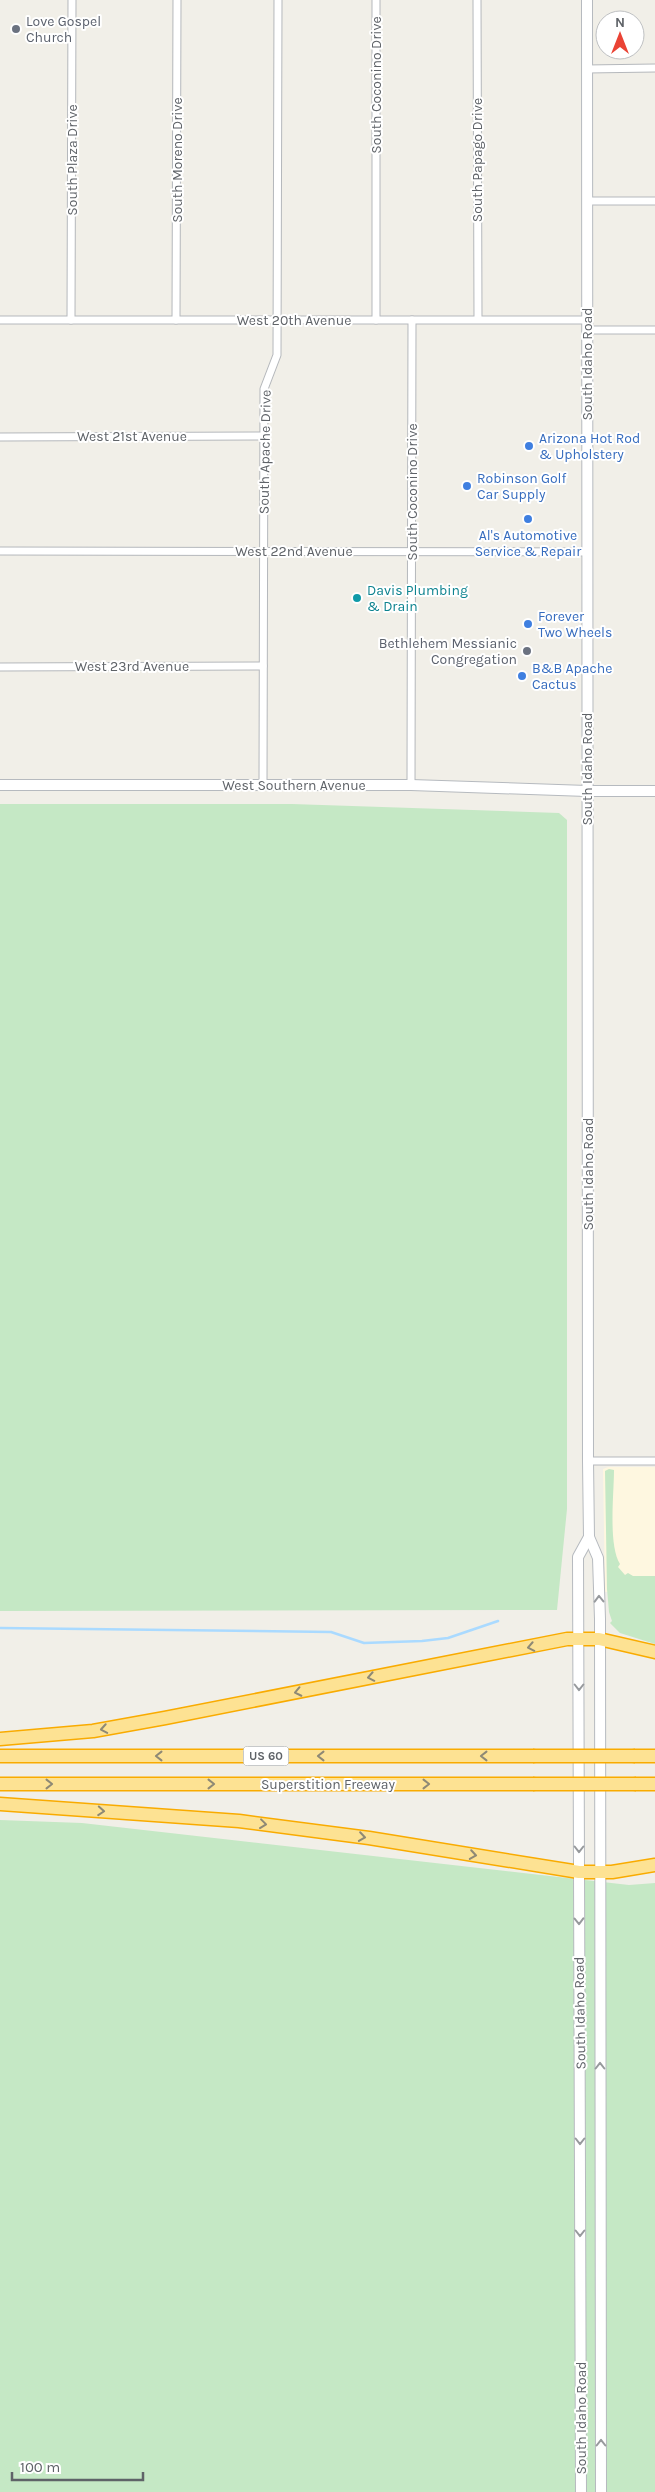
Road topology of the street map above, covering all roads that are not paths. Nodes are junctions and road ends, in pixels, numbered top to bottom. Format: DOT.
graph roads {
  1 [pos="72,0"];
  2 [pos="177,0"];
  3 [pos="278,0"];
  4 [pos="376,0"];
  5 [pos="477,0"];
  6 [pos="587,0"];
  7 [pos="587,68"];
  8 [pos="655,68"];
  9 [pos="587,201"];
  10 [pos="655,201"];
  11 [pos="0,320"];
  12 [pos="71,320"];
  13 [pos="176,320"];
  14 [pos="277,320"];
  15 [pos="376,320"];
  16 [pos="412,320"];
  17 [pos="478,320"];
  18 [pos="588,325"];
  19 [pos="655,330"];
  20 [pos="264,436"];
  21 [pos="0,437"];
  22 [pos="264,550"];
  23 [pos="0,551"];
  24 [pos="412,551"];
  25 [pos="587,552"];
  26 [pos="263,666"];
  27 [pos="0,667"];
  28 [pos="0,785"];
  29 [pos="264,785"];
  30 [pos="412,785"];
  31 [pos="655,790"];
  32 [pos="587,791"];
  33 [pos="588,1461"];
  34 [pos="655,1461"];
  35 [pos="589,1537"];
  36 [pos="579,1638"];
  37 [pos="599,1640"];
  38 [pos="655,1652"];
  39 [pos="0,1739"];
  40 [pos="0,1756"];
  41 [pos="655,1756"];
  42 [pos="0,1784"];
  43 [pos="655,1784"];
  44 [pos="0,1804"];
  45 [pos="655,1865"];
  46 [pos="579,1872"];
  47 [pos="600,1872"];
  48 [pos="581,2492"];
  49 [pos="601,2492"];
  1 -- 12 [label="street, South Plaza Drive"];
  2 -- 13 [label="street, South Moreno Drive"];
  3 -- 14 [label="street, South Apache Drive"];
  4 -- 15 [label="street, South Coconino Drive"];
  5 -- 17 [label="street, South Papago Drive"];
  6 -- 7 [label="main road, South Idaho Road"];
  7 -- 8 [label="street"];
  7 -- 9 [label="main road, South Idaho Road"];
  9 -- 10 [label="street"];
  9 -- 18 [label="main road, South Idaho Road"];
  11 -- 12 [label="street, West 20th Avenue"];
  12 -- 13 [label="street, West 20th Avenue"];
  13 -- 14 [label="street, West 20th Avenue"];
  14 -- 15 [label="street, West 20th Avenue"];
  14 -- 20 [label="street, South Apache Drive"];
  15 -- 16 [label="street, West 20th Avenue"];
  16 -- 17 [label="street, West 20th Avenue"];
  16 -- 24 [label="street, South Coconino Drive"];
  17 -- 18 [label="street, West 20th Avenue"];
  18 -- 19 [label="street, West 20th Avenue"];
  18 -- 25 [label="main road, South Idaho Road"];
  20 -- 21 [label="street, West 21st Avenue"];
  20 -- 22 [label="street, South Apache Drive"];
  22 -- 23 [label="street, West 22nd Avenue"];
  22 -- 24 [label="street, West 22nd Avenue"];
  22 -- 26 [label="street, South Apache Drive"];
  24 -- 25 [label="street, West 22nd Avenue"];
  24 -- 30 [label="street, South Coconino Drive"];
  25 -- 32 [label="main road, South Idaho Road"];
  26 -- 27 [label="street, West 23rd Avenue"];
  26 -- 29 [label="street, South Apache Drive"];
  28 -- 29 [label="main road, West Southern Avenue"];
  29 -- 30 [label="main road, West Southern Avenue"];
  30 -- 32 [label="main road, West Southern Avenue"];
  31 -- 32 [label="main road, West Southern Avenue"];
  32 -- 33 [label="main road, South Idaho Road"];
  33 -- 34 [label="street"];
  33 -- 35 [label="main road, South Idaho Road"];
  35 -- 36 [label="main road, South Idaho Road"];
  37 -- 35 [label="main road, South Idaho Road, one-way"];
  36 -- 37 [label="highway"];
  36 -- 39 [label="highway, one-way"];
  36 -- 46 [label="main road, South Idaho Road, one-way"];
  37 -- 38 [label="highway"];
  37 -- 47 [label="main road, South Idaho Road"];
  41 -- 40 [label="highway, Superstition Freeway / US 60, one-way, bridge"];
  42 -- 43 [label="highway, Superstition Freeway / US 60, one-way, bridge"];
  44 -- 46 [label="highway, one-way"];
  45 -- 47 [label="highway"];
  46 -- 47 [label="highway"];
  46 -- 48 [label="main road, South Idaho Road, one-way"];
  49 -- 47 [label="main road, South Idaho Road, one-way"];
}
